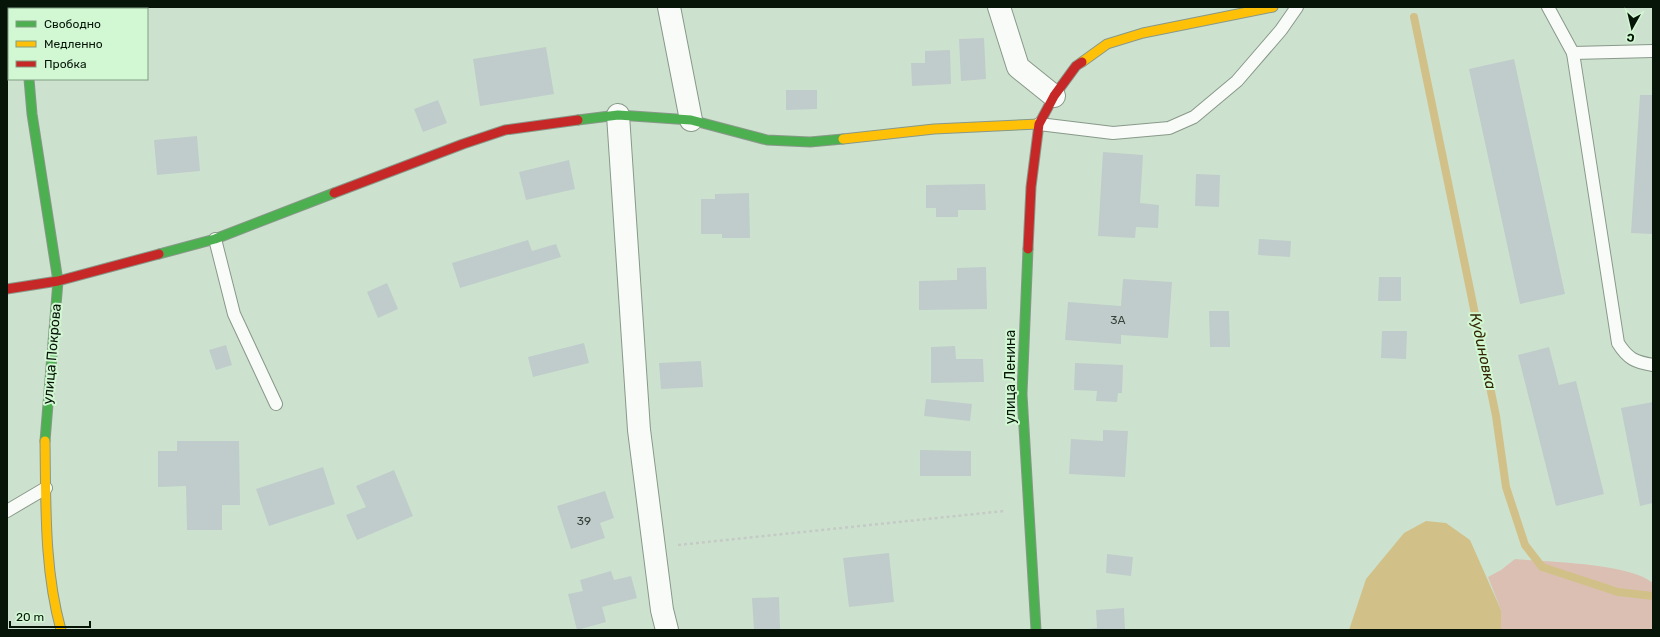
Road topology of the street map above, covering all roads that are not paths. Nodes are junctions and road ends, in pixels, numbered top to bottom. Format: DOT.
graph roads {
  1 [pos="670,7"];
  2 [pos="999,7"];
  3 [pos="1273,7"];
  4 [pos="1297,7"];
  5 [pos="1548,7"];
  6 [pos="1653,51"];
  7 [pos="1572,52"];
  8 [pos="29,80"];
  9 [pos="1054,96"];
  10 [pos="618,115"];
  11 [pos="691,120"];
  12 [pos="1039,124"];
  13 [pos="215,239"];
  14 [pos="58,281"];
  15 [pos="7,290"];
  16 [pos="1653,365"];
  17 [pos="276,404"];
  18 [pos="46,488"];
  19 [pos="7,511"];
  20 [pos="61,630"];
  21 [pos="667,630"];
  22 [pos="1036,630"];
  1 -- 11 [label="street"];
  2 -- 9 [label="street"];
  3 -- 9 [label="street"];
  4 -- 12 [label="lane"];
  5 -- 7 [label="lane"];
  6 -- 7 [label="lane"];
  7 -- 16 [label="lane"];
  8 -- 14 [label="street, улица Покрова"];
  9 -- 12 [label="street"];
  10 -- 11 [label="street"];
  10 -- 13 [label="street"];
  10 -- 21 [label="street"];
  11 -- 12 [label="street"];
  12 -- 22 [label="street, улица Ленина"];
  13 -- 14 [label="street"];
  13 -- 17 [label="lane"];
  14 -- 15 [label="street"];
  14 -- 18 [label="street, улица Покрова"];
  18 -- 19 [label="lane"];
  18 -- 20 [label="street, улица Покрова"];
}
